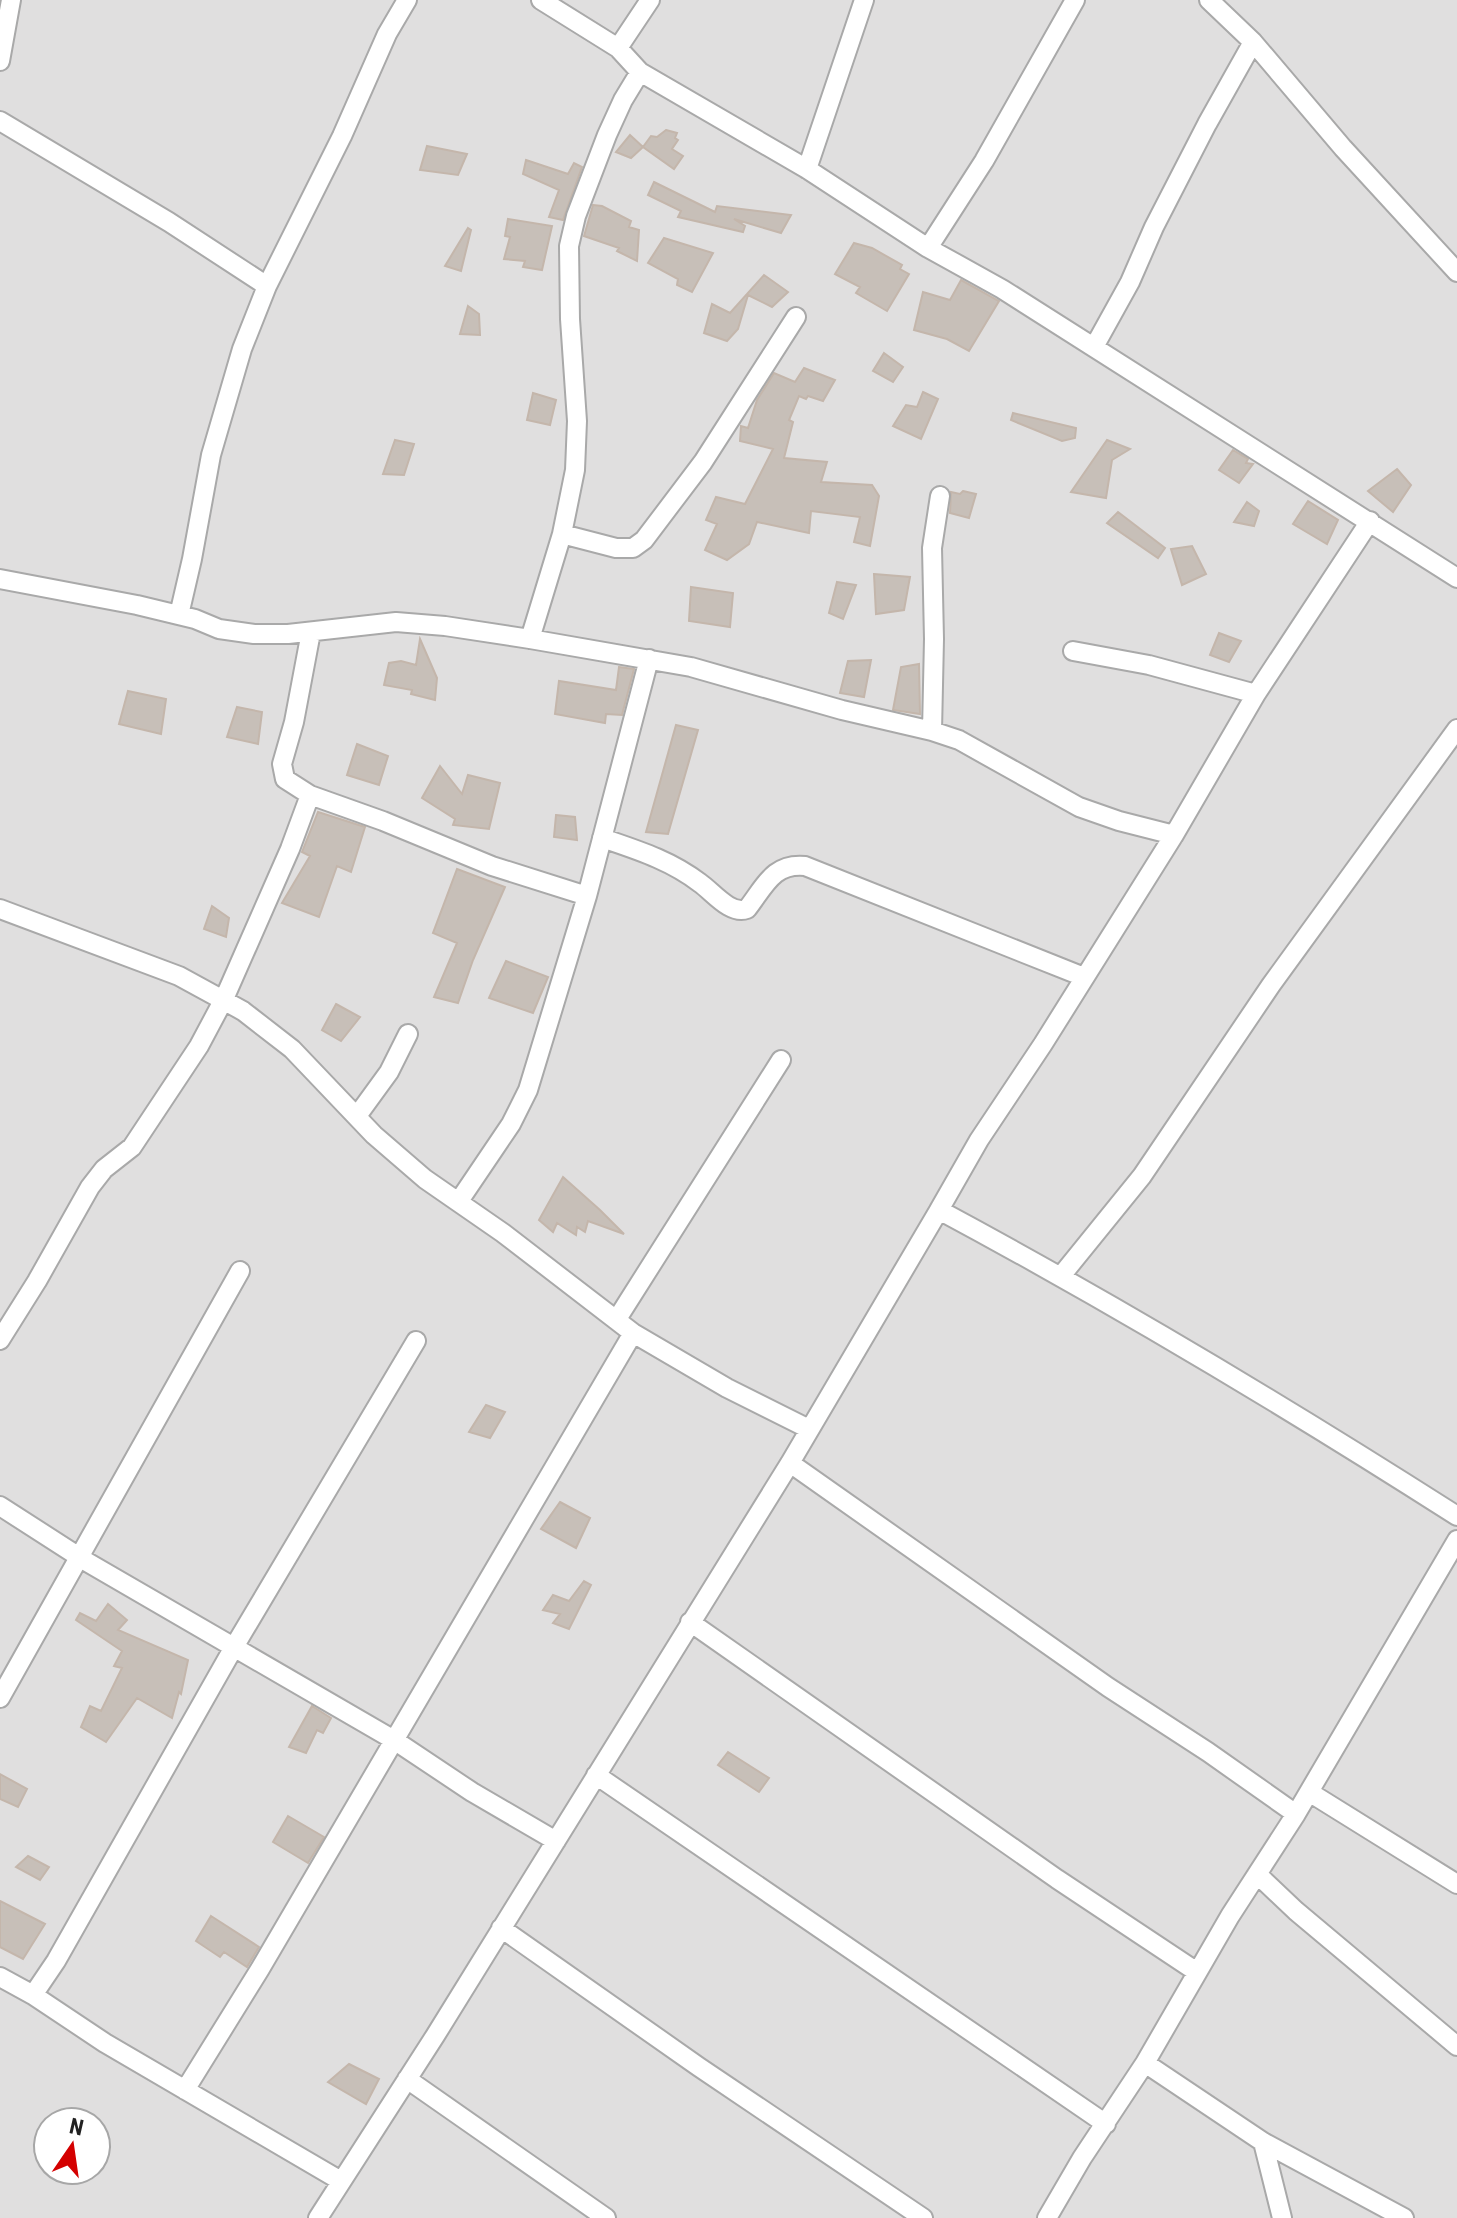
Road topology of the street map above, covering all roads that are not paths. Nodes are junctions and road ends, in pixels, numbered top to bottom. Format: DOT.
graph roads {
  1 [pos="11,0"];
  2 [pos="407,0"];
  3 [pos="541,0"];
  4 [pos="650,0"];
  5 [pos="864,0"];
  6 [pos="1075,0"];
  7 [pos="1209,0"];
  8 [pos="1253,42"];
  9 [pos="618,48"];
  10 [pos="0,61"];
  11 [pos="640,72"];
  12 [pos="0,121"];
  13 [pos="807,169"];
  14 [pos="928,248"];
  15 [pos="1457,272"];
  16 [pos="267,286"];
  17 [pos="796,317"];
  18 [pos="1094,347"];
  19 [pos="940,496"];
  20 [pos="1370,521"];
  21 [pos="562,534"];
  22 [pos="1457,578"];
  23 [pos="0,579"];
  24 [pos="179,615"];
  25 [pos="311,632"];
  26 [pos="530,639"];
  27 [pos="1073,651"];
  28 [pos="649,659"];
  29 [pos="1256,694"];
  30 [pos="1457,729"];
  31 [pos="932,731"];
  32 [pos="310,795"];
  33 [pos="1174,835"];
  34 [pos="602,838"];
  35 [pos="587,896"];
  36 [pos="0,909"];
  37 [pos="1084,977"];
  38 [pos="224,999"];
  39 [pos="408,1034"];
  40 [pos="781,1060"];
  41 [pos="357,1116"];
  42 [pos="459,1201"];
  43 [pos="939,1210"];
  44 [pos="240,1271"];
  45 [pos="1061,1276"];
  46 [pos="617,1319"];
  47 [pos="633,1333"];
  48 [pos="0,1340"];
  49 [pos="416,1341"];
  50 [pos="809,1429"];
  51 [pos="790,1463"];
  52 [pos="0,1506"];
  53 [pos="1457,1516"];
  54 [pos="1457,1540"];
  55 [pos="79,1557"];
  56 [pos="690,1622"];
  57 [pos="234,1647"];
  58 [pos="0,1698"];
  59 [pos="394,1740"];
  60 [pos="596,1775"];
  61 [pos="1309,1792"];
  62 [pos="1296,1814"];
  63 [pos="556,1841"];
  64 [pos="1257,1874"];
  65 [pos="1457,1884"];
  66 [pos="501,1928"];
  67 [pos="1197,1972"];
  68 [pos="0,1977"];
  69 [pos="33,1995"];
  70 [pos="1457,2046"];
  71 [pos="1145,2063"];
  72 [pos="407,2079"];
  73 [pos="185,2090"];
  74 [pos="1106,2124"];
  75 [pos="1263,2142"];
  76 [pos="341,2181"];
  77 [pos="318,2218"];
  78 [pos="606,2218"];
  79 [pos="923,2218"];
  80 [pos="1047,2218"];
  81 [pos="1282,2218"];
  82 [pos="1404,2218"];
  1 -- 10 [label="street"];
  2 -- 16 [label="street"];
  3 -- 9 [label="street"];
  4 -- 9 [label="street"];
  5 -- 13 [label="street"];
  6 -- 14 [label="street"];
  7 -- 8 [label="street"];
  8 -- 15 [label="street"];
  8 -- 18 [label="street"];
  9 -- 11 [label="street"];
  11 -- 13 [label="street"];
  11 -- 21 [label="street"];
  12 -- 16 [label="street"];
  13 -- 14 [label="street"];
  14 -- 18 [label="street"];
  16 -- 24 [label="street"];
  17 -- 21 [label="street"];
  18 -- 20 [label="street"];
  19 -- 31 [label="street"];
  20 -- 22 [label="street"];
  20 -- 29 [label="street"];
  21 -- 26 [label="street"];
  23 -- 24 [label="street"];
  24 -- 25 [label="street"];
  25 -- 26 [label="street"];
  25 -- 32 [label="street"];
  26 -- 28 [label="street"];
  27 -- 29 [label="street"];
  28 -- 31 [label="street"];
  28 -- 34 [label="street"];
  29 -- 33 [label="street"];
  30 -- 45 [label="street"];
  31 -- 33 [label="street"];
  32 -- 35 [label="street"];
  32 -- 38 [label="street"];
  33 -- 37 [label="street"];
  34 -- 35 [label="street"];
  34 -- 37 [label="street"];
  35 -- 42 [label="street"];
  36 -- 38 [label="street"];
  37 -- 43 [label="street"];
  38 -- 41 [label="street"];
  38 -- 48 [label="street"];
  39 -- 41 [label="street"];
  40 -- 46 [label="street"];
  41 -- 42 [label="street"];
  42 -- 46 [label="street"];
  43 -- 45 [label="street"];
  43 -- 50 [label="street"];
  44 -- 55 [label="street"];
  45 -- 53 [label="street"];
  46 -- 47 [label="street"];
  47 -- 50 [label="street"];
  47 -- 59 [label="street"];
  49 -- 57 [label="street"];
  50 -- 51 [label="street"];
  51 -- 56 [label="street"];
  51 -- 62 [label="street"];
  52 -- 55 [label="street"];
  54 -- 61 [label="street"];
  55 -- 57 [label="street"];
  55 -- 58 [label="street"];
  56 -- 60 [label="street"];
  56 -- 67 [label="street"];
  57 -- 59 [label="street"];
  57 -- 69 [label="street"];
  59 -- 63 [label="street"];
  59 -- 73 [label="street"];
  60 -- 63 [label="street"];
  60 -- 74 [label="street"];
  61 -- 62 [label="street"];
  61 -- 65 [label="street"];
  62 -- 64 [label="street"];
  63 -- 66 [label="street"];
  64 -- 67 [label="street"];
  64 -- 70 [label="street"];
  66 -- 72 [label="street"];
  66 -- 79 [label="street"];
  67 -- 71 [label="street"];
  68 -- 69 [label="street"];
  69 -- 73 [label="street"];
  71 -- 74 [label="street"];
  71 -- 75 [label="street"];
  72 -- 76 [label="street"];
  72 -- 78 [label="street"];
  73 -- 76 [label="street"];
  74 -- 80 [label="street"];
  75 -- 81 [label="street"];
  75 -- 82 [label="street"];
  76 -- 77 [label="street"];
}
